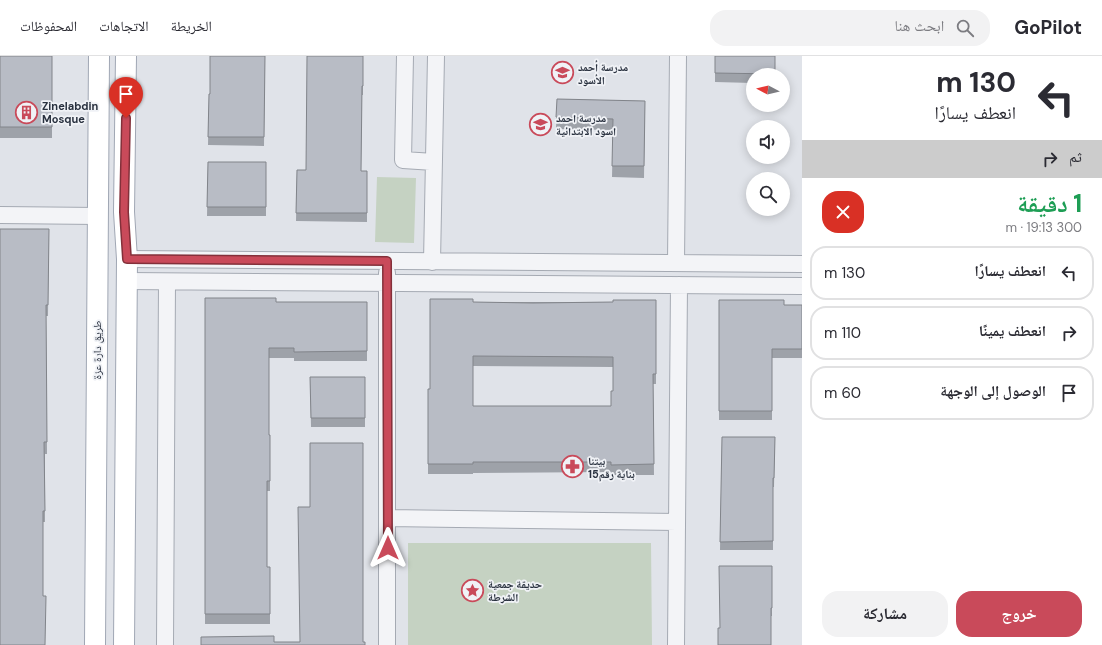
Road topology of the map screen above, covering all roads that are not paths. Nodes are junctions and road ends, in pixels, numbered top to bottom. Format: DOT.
graph roads {
  1 [pos="99,56"];
  2 [pos="126,56"];
  3 [pos="405,56"];
  4 [pos="436,56"];
  5 [pos="678,56"];
  6 [pos="434,162"];
  7 [pos="0,214"];
  8 [pos="98,216"];
  9 [pos="127,259"];
  10 [pos="387,261"];
  11 [pos="432,262"];
  12 [pos="676,263"];
  13 [pos="802,264"];
  14 [pos="127,281"];
  15 [pos="167,282"];
  16 [pos="388,283"];
  17 [pos="679,285"];
  18 [pos="802,286"];
  19 [pos="388,518"];
  20 [pos="677,522"];
  21 [pos="95,645"];
  22 [pos="124,645"];
  23 [pos="166,645"];
  24 [pos="388,645"];
  25 [pos="676,645"];
  1 -- 8 [label="main road, طريق دارة عزة"];
  2 -- 9 [label="main road"];
  3 -- 6 [label="street"];
  4 -- 6 [label="street"];
  5 -- 12 [label="street"];
  6 -- 11 [label="street"];
  7 -- 8 [label="street"];
  8 -- 21 [label="main road, طريق دارة عزة"];
  9 -- 10 [label="street"];
  9 -- 14 [label="main road"];
  10 -- 11 [label="street"];
  10 -- 16 [label="street"];
  11 -- 12 [label="street"];
  12 -- 13 [label="street"];
  14 -- 15 [label="street"];
  14 -- 22 [label="main road"];
  15 -- 16 [label="street"];
  15 -- 23 [label="street"];
  16 -- 17 [label="street"];
  16 -- 19 [label="street"];
  17 -- 18 [label="street"];
  17 -- 20 [label="street"];
  19 -- 20 [label="street"];
  19 -- 24 [label="street"];
  20 -- 25 [label="street"];
}
